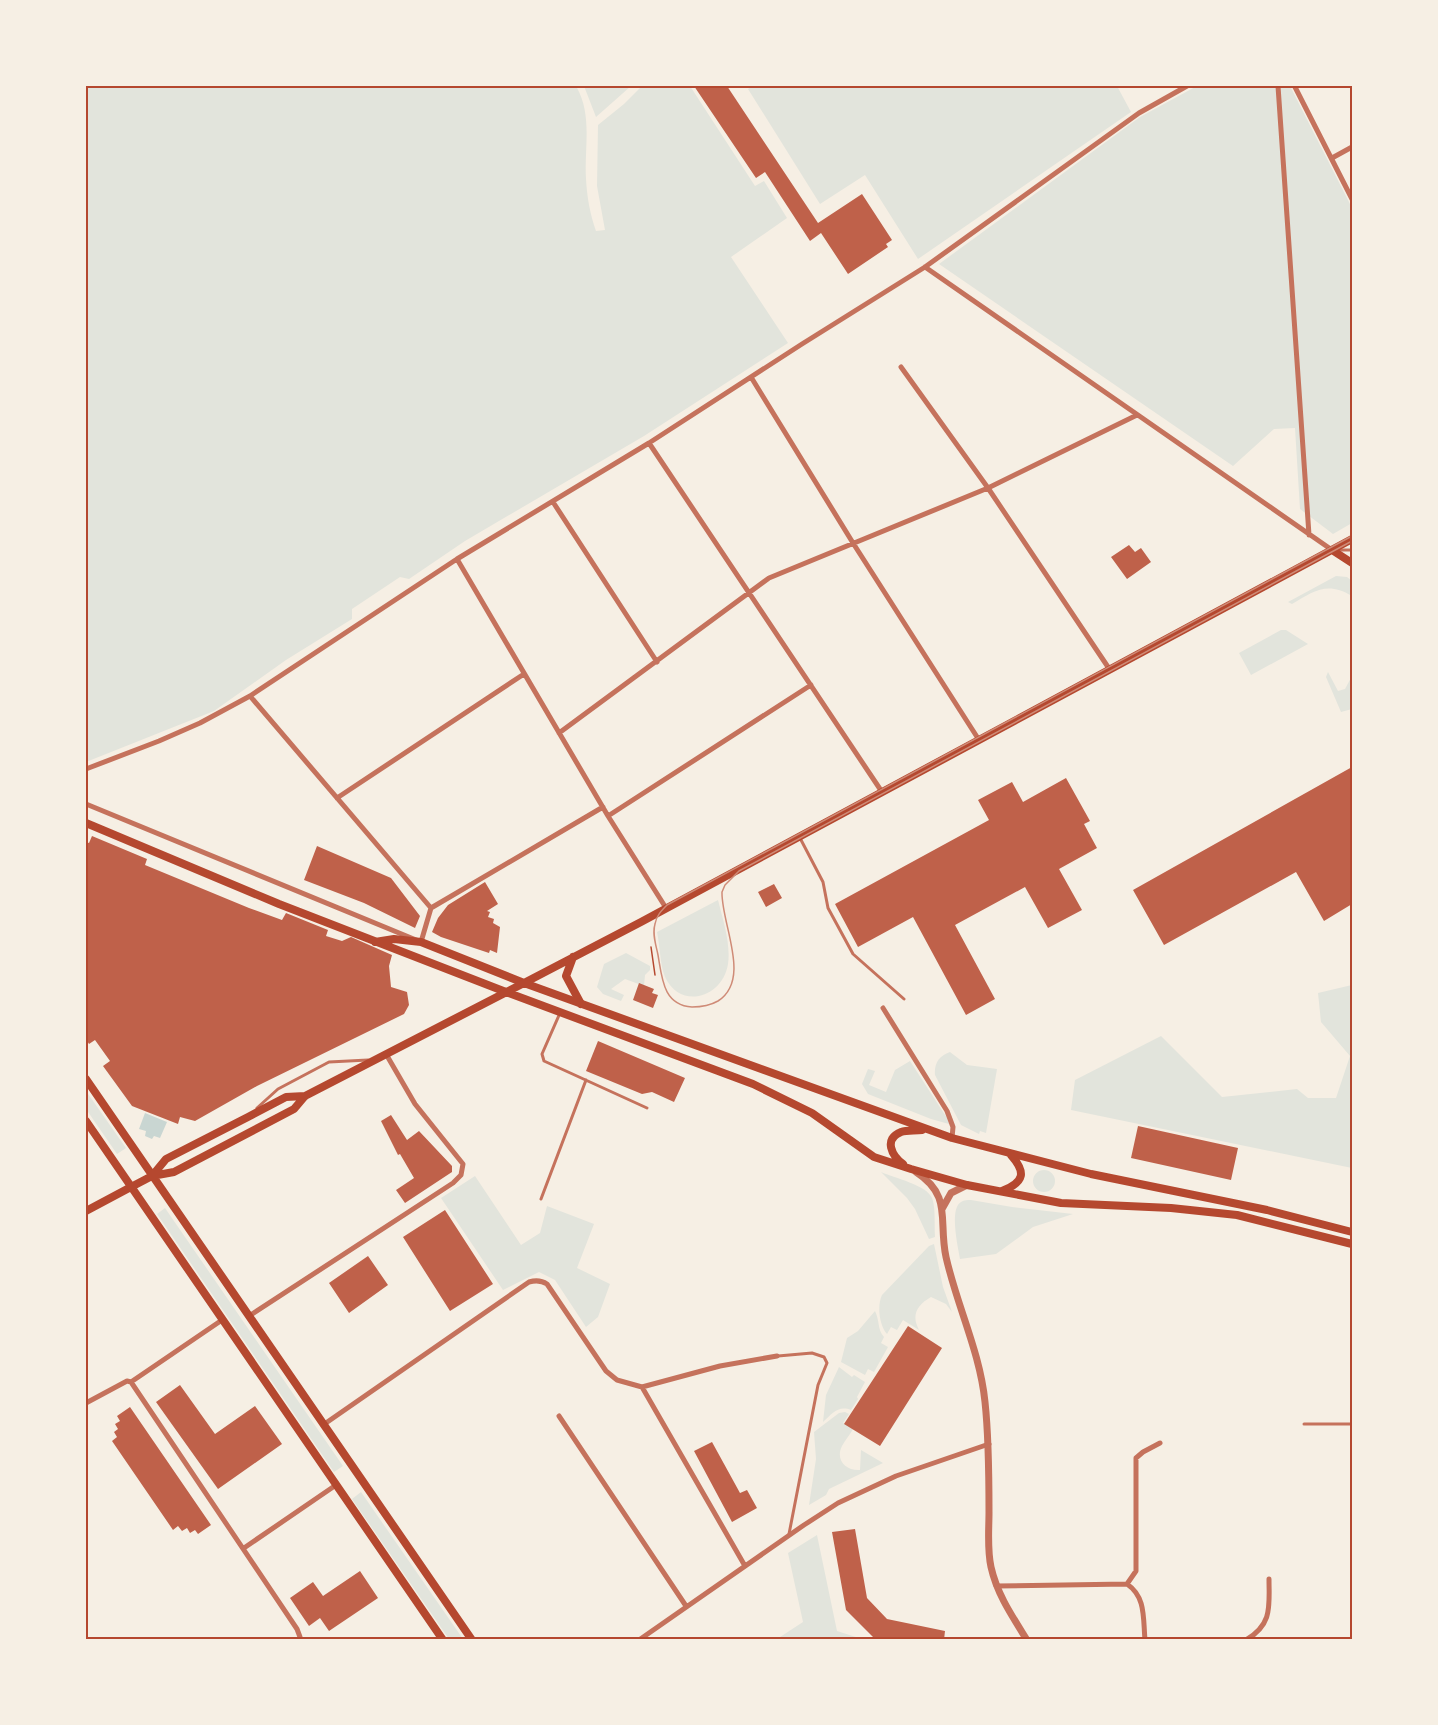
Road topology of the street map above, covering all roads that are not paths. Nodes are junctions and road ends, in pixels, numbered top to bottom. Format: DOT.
graph roads {
  1 [pos="1187,86"];
  2 [pos="1278,86"];
  3 [pos="1295,87"];
  4 [pos="1353,147"];
  5 [pos="1332,158"];
  6 [pos="1353,199"];
  7 [pos="925,267"];
  8 [pos="901,367"];
  9 [pos="751,377"];
  10 [pos="1137,415"];
  11 [pos="649,443"];
  12 [pos="988,488"];
  13 [pos="554,501"];
  14 [pos="1309,534"];
  15 [pos="1353,539"];
  16 [pos="853,543"];
  17 [pos="1332,550"];
  18 [pos="1353,550"];
  19 [pos="457,559"];
  20 [pos="1353,563"];
  21 [pos="748,593"];
  22 [pos="657,662"];
  23 [pos="1110,670"];
  24 [pos="524,674"];
  25 [pos="811,685"];
  26 [pos="250,696"];
  27 [pos="559,733"];
  28 [pos="979,740"];
  29 [pos="86,770"];
  30 [pos="882,792"];
  31 [pos="337,798"];
  32 [pos="86,804"];
  33 [pos="603,807"];
  34 [pos="608,816"];
  35 [pos="86,823"];
  36 [pos="799,836"];
  37 [pos="431,908"];
  38 [pos="666,908"];
  39 [pos="375,942"];
  40 [pos="421,942"];
  41 [pos="573,957"];
  42 [pos="524,983"];
  43 [pos="506,992"];
  44 [pos="904,999"];
  45 [pos="581,1004"];
  46 [pos="883,1008"];
  47 [pos="560,1013"];
  48 [pos="387,1054"];
  49 [pos="376,1059"];
  50 [pos="86,1079"];
  51 [pos="586,1080"];
  52 [pos="305,1096"];
  53 [pos="646,1108"];
  54 [pos="248,1117"];
  55 [pos="86,1121"];
  56 [pos="928,1130"];
  57 [pos="952,1137"];
  58 [pos="1011,1154"];
  59 [pos="911,1169"];
  60 [pos="152,1176"];
  61 [pos="967,1185"];
  62 [pos="131,1187"];
  63 [pos="1002,1191"];
  64 [pos="542,1199"];
  65 [pos="942,1209"];
  66 [pos="86,1211"];
  67 [pos="1353,1232"];
  68 [pos="1353,1244"];
  69 [pos="249,1316"];
  70 [pos="222,1320"];
  71 [pos="777,1356"];
  72 [pos="131,1382"];
  73 [pos="642,1387"];
  74 [pos="86,1402"];
  75 [pos="559,1416"];
  76 [pos="1304,1424"];
  77 [pos="1353,1424"];
  78 [pos="323,1425"];
  79 [pos="1160,1443"];
  80 [pos="989,1444"];
  81 [pos="336,1485"];
  82 [pos="789,1534"];
  83 [pos="244,1548"];
  84 [pos="745,1566"];
  85 [pos="1269,1579"];
  86 [pos="1127,1584"];
  87 [pos="996,1586"];
  88 [pos="686,1606"];
  89 [pos="299,1640"];
  90 [pos="443,1640"];
  91 [pos="472,1640"];
  92 [pos="639,1640"];
  93 [pos="1027,1640"];
  94 [pos="1145,1640"];
  95 [pos="1246,1640"];
  1 -- 7 [label="street"];
  2 -- 14 [label="street"];
  3 -- 5 [label="street"];
  4 -- 5 [label="street"];
  5 -- 6 [label="street"];
  7 -- 9 [label="street"];
  7 -- 10 [label="street"];
  8 -- 12 [label="street"];
  9 -- 11 [label="street"];
  9 -- 16 [label="street"];
  10 -- 12 [label="street"];
  10 -- 14 [label="street"];
  11 -- 13 [label="street"];
  11 -- 21 [label="street"];
  12 -- 16 [label="street"];
  12 -- 23 [label="street"];
  13 -- 19 [label="street"];
  13 -- 22 [label="street"];
  14 -- 17 [label="street"];
  15 -- 17 [label="main road"];
  16 -- 21 [label="street"];
  16 -- 28 [label="street"];
  17 -- 18 [label="lane"];
  17 -- 20 [label="main road"];
  17 -- 23 [label="main road"];
  19 -- 24 [label="street"];
  19 -- 26 [label="street"];
  21 -- 22 [label="street"];
  21 -- 25 [label="street"];
  22 -- 27 [label="street"];
  23 -- 28 [label="main road"];
  24 -- 27 [label="street"];
  24 -- 31 [label="street"];
  25 -- 30 [label="street"];
  25 -- 34 [label="street"];
  26 -- 29 [label="street"];
  26 -- 31 [label="street"];
  27 -- 33 [label="street"];
  28 -- 30 [label="main road"];
  30 -- 36 [label="main road"];
  31 -- 37 [label="street"];
  32 -- 40 [label="street"];
  33 -- 34 [label="street"];
  33 -- 37 [label="street"];
  34 -- 38 [label="street"];
  35 -- 39 [label="main road"];
  36 -- 38 [label="main road"];
  36 -- 44 [label="lane"];
  37 -- 40 [label="street"];
  38 -- 41 [label="main road"];
  39 -- 40 [label="main road"];
  39 -- 43 [label="main road"];
  40 -- 42 [label="main road"];
  41 -- 42 [label="main road"];
  41 -- 45 [label="main road"];
  42 -- 43 [label="main road"];
  42 -- 45 [label="main road"];
  43 -- 47 [label="main road"];
  43 -- 48 [label="main road"];
  45 -- 56 [label="main road"];
  46 -- 57 [label="street"];
  47 -- 51 [label="lane"];
  47 -- 59 [label="main road"];
  48 -- 49 [label="main road"];
  48 -- 69 [label="street"];
  49 -- 52 [label="main road"];
  49 -- 54 [label="lane"];
  50 -- 60 [label="main road"];
  51 -- 53 [label="lane"];
  51 -- 64 [label="lane"];
  52 -- 54 [label="main road"];
  52 -- 60 [label="main road"];
  54 -- 60 [label="main road"];
  55 -- 62 [label="main road"];
  56 -- 57 [label="main road"];
  56 -- 59 [label="main road"];
  57 -- 58 [label="main road"];
  58 -- 63 [label="main road"];
  58 -- 67 [label="main road"];
  59 -- 61 [label="main road"];
  59 -- 65 [label="street"];
  60 -- 62 [label="main road"];
  60 -- 69 [label="main road"];
  61 -- 63 [label="main road"];
  61 -- 65 [label="street"];
  62 -- 66 [label="main road"];
  62 -- 70 [label="main road"];
  63 -- 68 [label="main road"];
  65 -- 80 [label="street"];
  69 -- 78 [label="main road"];
  70 -- 72 [label="street"];
  70 -- 81 [label="main road"];
  71 -- 73 [label="street"];
  71 -- 82 [label="lane"];
  72 -- 74 [label="street"];
  72 -- 83 [label="street"];
  73 -- 78 [label="street"];
  73 -- 84 [label="street"];
  75 -- 88 [label="street"];
  76 -- 77 [label="lane"];
  78 -- 91 [label="main road"];
  79 -- 86 [label="street"];
  80 -- 82 [label="street"];
  80 -- 87 [label="street"];
  81 -- 83 [label="street"];
  81 -- 90 [label="main road"];
  82 -- 84 [label="street"];
  83 -- 89 [label="street"];
  84 -- 88 [label="street"];
  85 -- 95 [label="street"];
  86 -- 87 [label="street"];
  86 -- 94 [label="street"];
  87 -- 93 [label="street"];
  88 -- 92 [label="street"];
}
